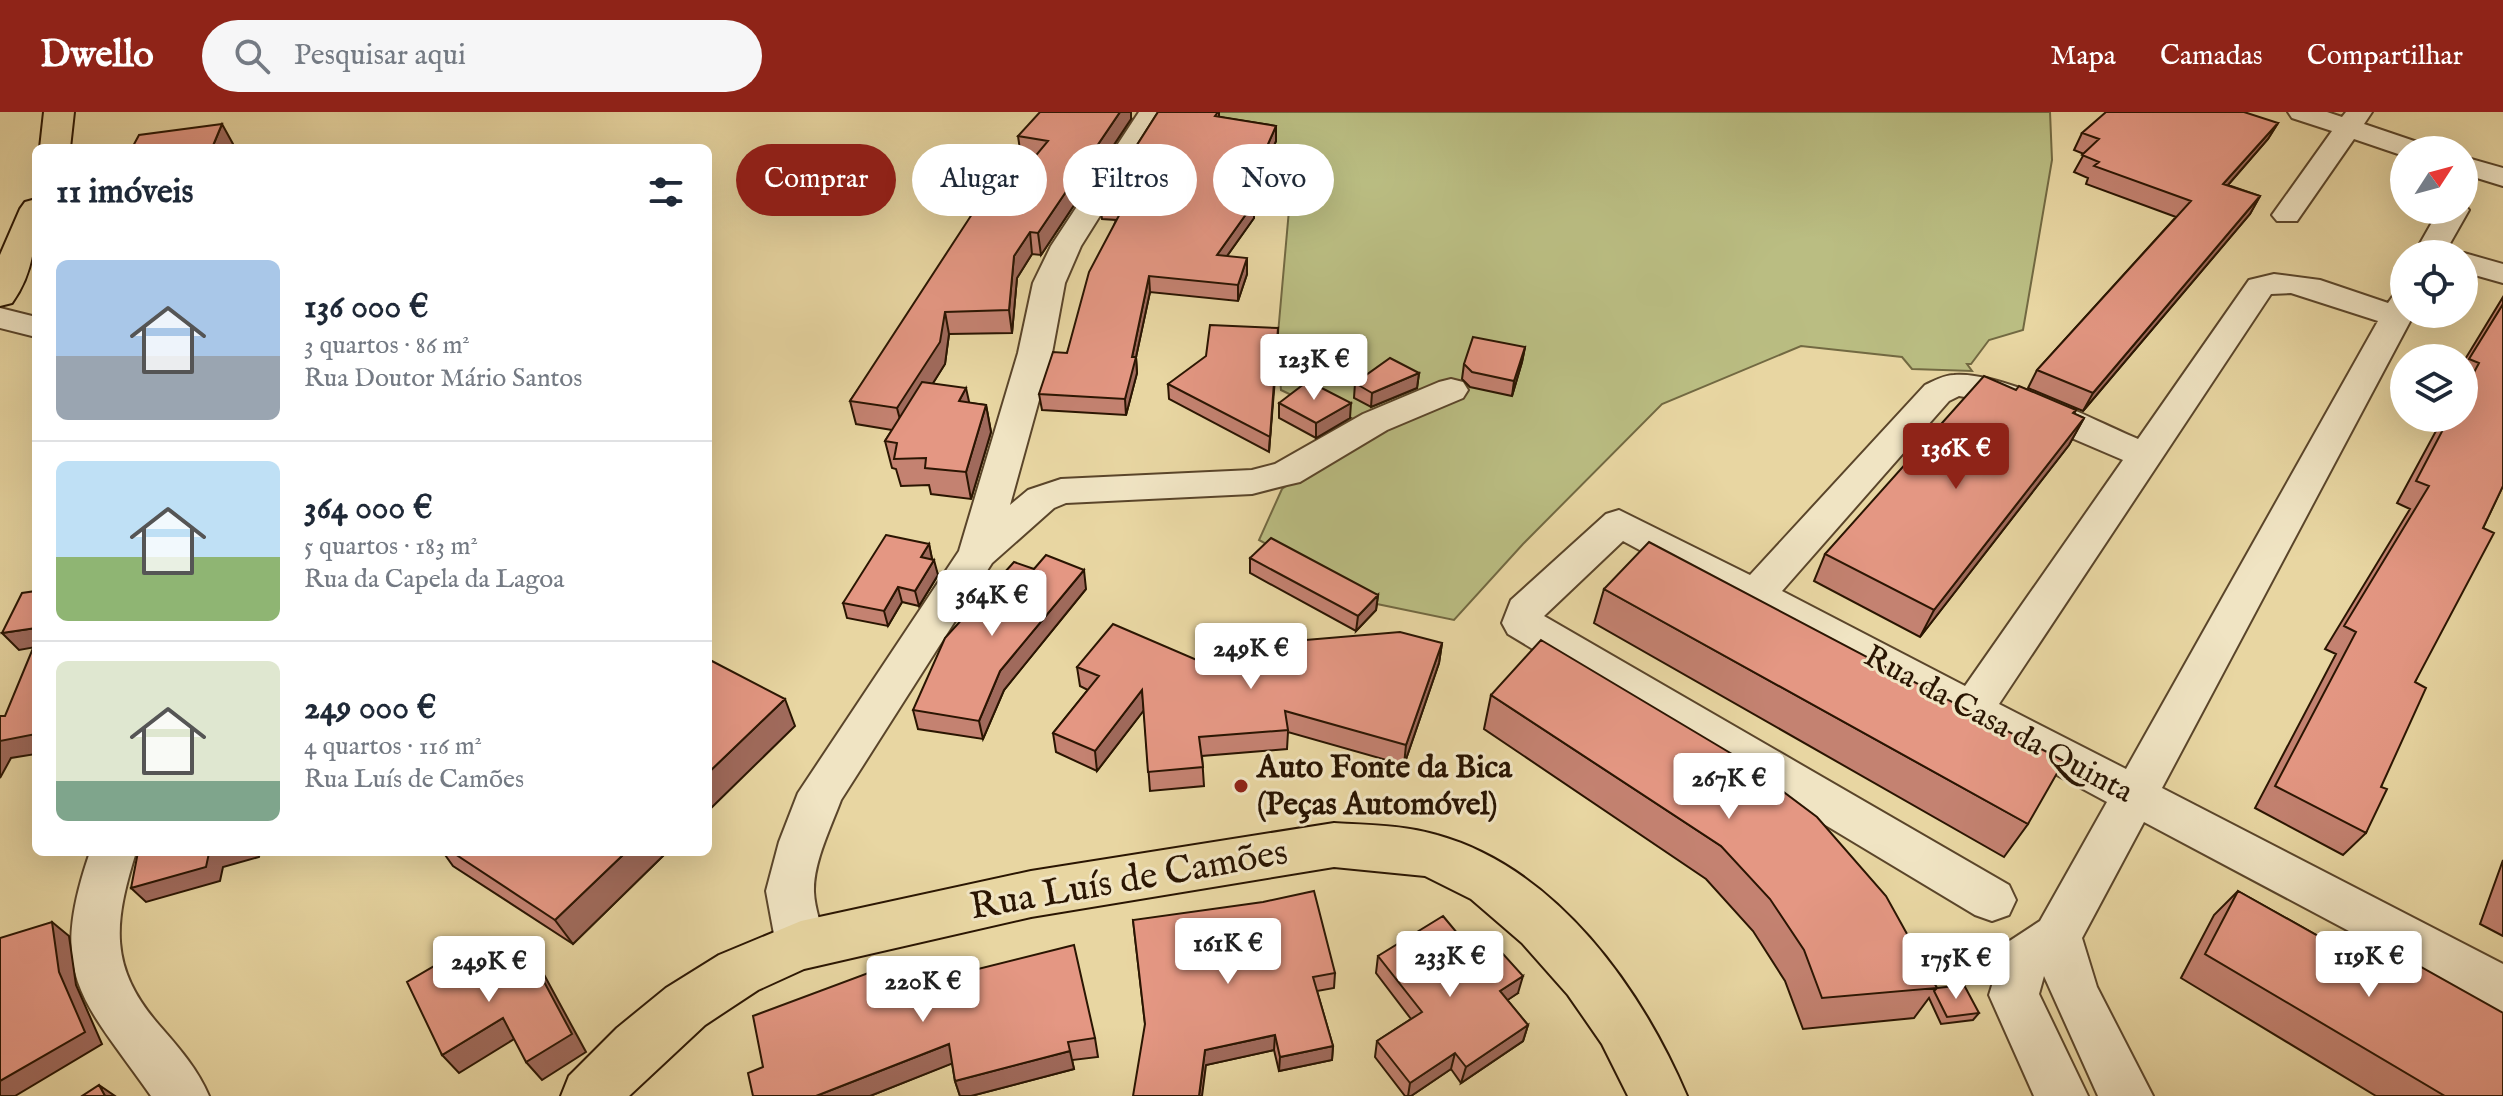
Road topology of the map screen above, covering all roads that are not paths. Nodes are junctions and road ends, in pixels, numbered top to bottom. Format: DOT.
graph roads {
  1 [pos="59,112"];
  2 [pos="1152,112"];
  3 [pos="2301,112"];
  4 [pos="2353,121"];
  5 [pos="2390,139"];
  6 [pos="55,144"];
  7 [pos="2287,215"];
  8 [pos="32,219"];
  9 [pos="2478,266"];
  10 [pos="2503,274"];
  11 [pos="0,296"];
  12 [pos="2390,307"];
  13 [pos="0,318"];
  14 [pos="32,326"];
  15 [pos="2390,328"];
  16 [pos="1451,390"];
  17 [pos="2146,456"];
  18 [pos="978,553"];
  19 [pos="1754,596"];
  20 [pos="1972,710"];
  21 [pos="2134,797"];
  22 [pos="112,856"];
  23 [pos="1992,900"];
  24 [pos="2057,937"];
  25 [pos="801,945"];
  26 [pos="2503,990"];
  27 [pos="2120,1084"];
  28 [pos="2056,1085"];
  29 [pos="182,1096"];
  30 [pos="590,1096"];
  31 [pos="1658,1096"];
  1 -- 6 [label="main road"];
  2 -- 18 [label="street"];
  3 -- 4 [label="street"];
  4 -- 5 [label="street"];
  4 -- 7 [label="street"];
  8 -- 11 [label="main road"];
  9 -- 10 [label="street"];
  12 -- 17 [label="street"];
  13 -- 14 [label="street"];
  15 -- 21 [label="street"];
  16 -- 18 [label="street"];
  17 -- 19 [label="street"];
  17 -- 20 [label="street"];
  18 -- 25 [label="street"];
  19 -- 20 [label="street, Rua da Casa da Quinta"];
  19 -- 23 [label="street, Rua da Casa da Quinta"];
  20 -- 21 [label="street, Rua da Casa da Quinta"];
  21 -- 24 [label="street"];
  21 -- 26 [label="street, Rua da Casa da Quinta"];
  22 -- 29 [label="street"];
  24 -- 27 [label="street"];
  24 -- 28 [label="street"];
  25 -- 30 [label="main road, Rua Luís de Camões"];
  25 -- 31 [label="main road, Rua Luís de Camões"];
  27 -- 28 [label="street"];
}
